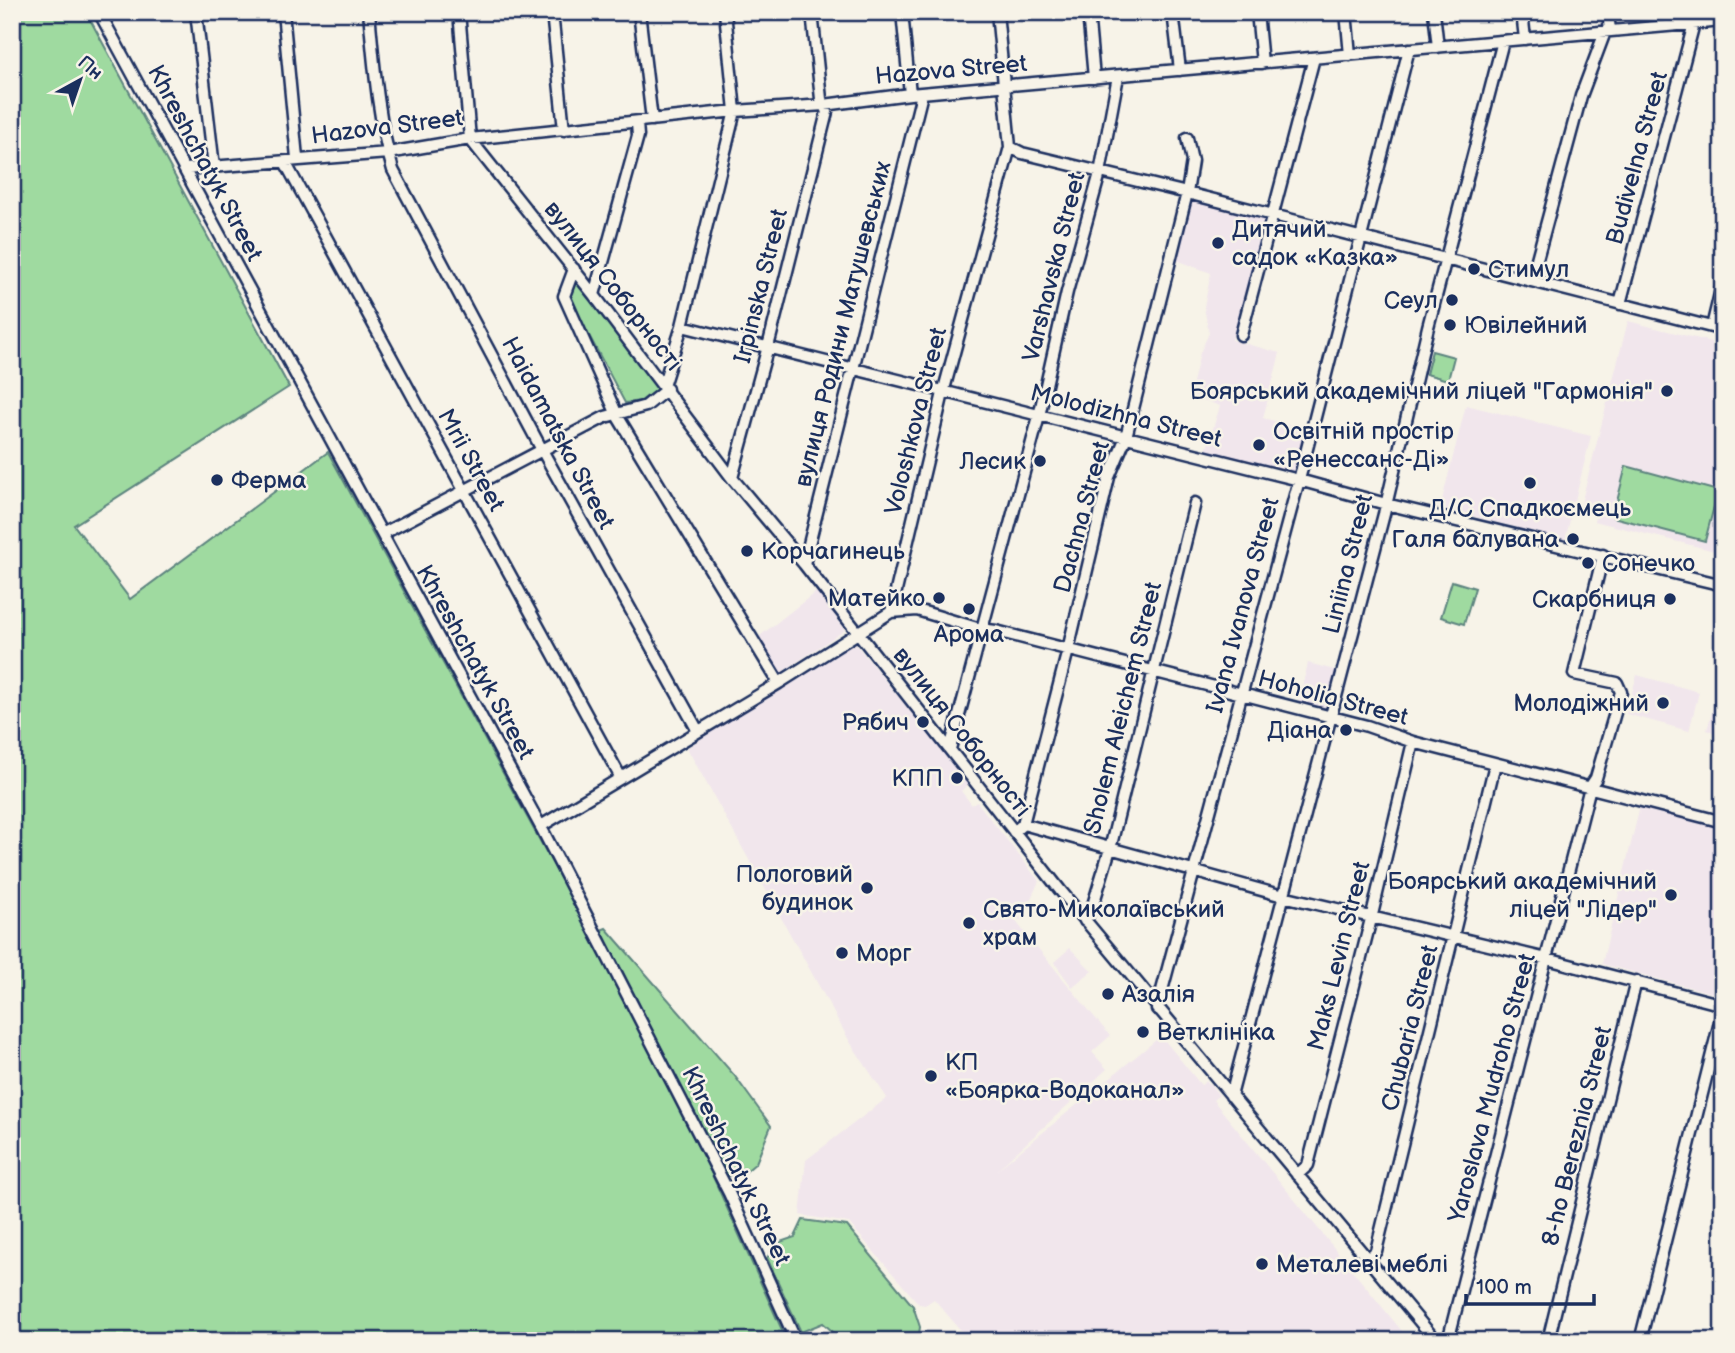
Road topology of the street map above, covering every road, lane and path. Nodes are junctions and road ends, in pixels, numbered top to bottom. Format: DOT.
graph roads {
  1 [pos="99,12"];
  2 [pos="196,12"];
  3 [pos="283,12"];
  4 [pos="369,12"];
  5 [pos="458,12"];
  6 [pos="552,12"];
  7 [pos="639,12"];
  8 [pos="725,12"];
  9 [pos="812,12"];
  10 [pos="902,12"];
  11 [pos="997,12"];
  12 [pos="1087,12"];
  13 [pos="1173,12"];
  14 [pos="1257,12"];
  15 [pos="1346,12"];
  16 [pos="1434,12"];
  17 [pos="1522,12"];
  18 [pos="1608,12"];
  19 [pos="1697,12"];
  20 [pos="1723,21"];
  21 [pos="1695,23"];
  22 [pos="1608,31"];
  23 [pos="1525,39"];
  24 [pos="1503,41"];
  25 [pos="1438,47"];
  26 [pos="1409,49"];
  27 [pos="1350,55"];
  28 [pos="1314,58"];
  29 [pos="1262,63"];
  30 [pos="1180,70"];
  31 [pos="1118,76"];
  32 [pos="1094,78"];
  33 [pos="1004,86"];
  34 [pos="911,94"];
  35 [pos="922,94"];
  36 [pos="824,105"];
  37 [pos="735,111"];
  38 [pos="652,120"];
  39 [pos="637,123"];
  40 [pos="564,130"];
  41 [pos="1187,138"];
  42 [pos="470,139"];
  43 [pos="1010,147"];
  44 [pos="388,153"];
  45 [pos="297,159"];
  46 [pos="285,162"];
  47 [pos="214,167"];
  48 [pos="185,169"];
  49 [pos="1100,173"];
  50 [pos="1187,192"];
  51 [pos="1273,215"];
  52 [pos="1360,237"];
  53 [pos="1445,259"];
  54 [pos="574,268"];
  55 [pos="1531,281"];
  56 [pos="1723,281"];
  57 [pos="594,295"];
  58 [pos="1620,304"];
  59 [pos="682,326"];
  60 [pos="1717,328"];
  61 [pos="1241,335"];
  62 [pos="767,348"];
  63 [pos="854,370"];
  64 [pos="665,387"];
  65 [pos="943,393"];
  66 [pos="618,412"];
  67 [pos="1039,416"];
  68 [pos="1126,437"];
  69 [pos="542,450"];
  70 [pos="732,478"];
  71 [pos="1299,480"];
  72 [pos="465,491"];
  73 [pos="1195,503"];
  74 [pos="1386,504"];
  75 [pos="382,534"];
  76 [pos="1603,555"];
  77 [pos="804,564"];
  78 [pos="1723,585"];
  79 [pos="891,612"];
  80 [pos="981,629"];
  81 [pos="858,634"];
  82 [pos="1068,650"];
  83 [pos="1153,672"];
  84 [pos="779,683"];
  85 [pos="1240,695"];
  86 [pos="1330,718"];
  87 [pos="698,731"];
  88 [pos="1413,742"];
  89 [pos="950,749"];
  90 [pos="1494,764"];
  91 [pos="621,778"];
  92 [pos="1590,787"];
  93 [pos="1723,822"];
  94 [pos="1023,824"];
  95 [pos="541,826"];
  96 [pos="1014,832"];
  97 [pos="1110,849"];
  98 [pos="1196,873"];
  99 [pos="1283,896"];
  100 [pos="1371,919"];
  101 [pos="1085,921"];
  102 [pos="1454,938"];
  103 [pos="1547,959"];
  104 [pos="1636,982"];
  105 [pos="1723,1008"];
  106 [pos="1157,1009"];
  107 [pos="1231,1096"];
  108 [pos="1297,1175"];
  109 [pos="1368,1259"];
  110 [pos="796,1341"];
  111 [pos="1436,1341"];
  112 [pos="1445,1341"];
  113 [pos="1548,1341"];
  114 [pos="1640,1341"];
  1 -- 48 [label="street, Khreshchatyk Street"];
  2 -- 47 [label="street"];
  3 -- 45 [label="street"];
  4 -- 44 [label="street, Haidamatska Street"];
  5 -- 42 [label="street"];
  6 -- 40 [label="street"];
  7 -- 38 [label="street"];
  8 -- 37 [label="street"];
  9 -- 36 [label="street, Irpinska Street"];
  10 -- 34 [label="street"];
  11 -- 33 [label="street, Voloshkova Street"];
  12 -- 32 [label="street"];
  13 -- 30 [label="street"];
  14 -- 29 [label="street"];
  15 -- 27 [label="street"];
  16 -- 25 [label="street"];
  17 -- 23 [label="street"];
  18 -- 22 [label="street"];
  19 -- 21 [label="street, Budivelna Street"];
  20 -- 21 [label="street, Hazova Street"];
  21 -- 22 [label="street, Hazova Street"];
  21 -- 58 [label="street, Budivelna Street"];
  22 -- 23 [label="street, Hazova Street"];
  22 -- 55 [label="street"];
  23 -- 24 [label="street, Hazova Street"];
  24 -- 25 [label="street, Hazova Street"];
  24 -- 53 [label="street, Liniina Street"];
  25 -- 26 [label="street, Hazova Street"];
  26 -- 27 [label="street, Hazova Street"];
  26 -- 52 [label="street, Ivana Ivanova Street"];
  27 -- 28 [label="street, Hazova Street"];
  28 -- 29 [label="street, Hazova Street"];
  28 -- 51 [label="street"];
  29 -- 30 [label="street, Hazova Street"];
  30 -- 31 [label="street, Hazova Street"];
  31 -- 32 [label="street, Hazova Street"];
  31 -- 49 [label="street, Varshavska Street"];
  32 -- 33 [label="street, Hazova Street"];
  33 -- 35 [label="street, Hazova Street"];
  33 -- 43 [label="street, Voloshkova Street"];
  34 -- 35 [label="street, Hazova Street"];
  34 -- 36 [label="street, Hazova Street"];
  35 -- 63 [label="street, вулиця Родини Матушевських"];
  36 -- 37 [label="street, Hazova Street"];
  36 -- 62 [label="street, Irpinska Street"];
  37 -- 38 [label="street, Hazova Street"];
  37 -- 59 [label="street"];
  38 -- 39 [label="street, Hazova Street"];
  39 -- 40 [label="street, Hazova Street"];
  39 -- 57 [label="street"];
  40 -- 42 [label="street, Hazova Street"];
  41 -- 50 [label="street, Dachna Street"];
  42 -- 44 [label="street, Hazova Street"];
  42 -- 54 [label="street, вулиця Соборності"];
  43 -- 49 [label="street"];
  43 -- 65 [label="street, Voloshkova Street"];
  44 -- 45 [label="street, Hazova Street"];
  44 -- 69 [label="street, Haidamatska Street"];
  45 -- 46 [label="street, Hazova Street"];
  46 -- 47 [label="street, Hazova Street"];
  46 -- 72 [label="street, Mrii Street"];
  47 -- 48 [label="street, Hazova Street"];
  48 -- 75 [label="street, Khreshchatyk Street"];
  49 -- 50 [label="street"];
  49 -- 67 [label="street, Varshavska Street"];
  50 -- 51 [label="street"];
  50 -- 68 [label="street, Dachna Street"];
  51 -- 52 [label="street"];
  51 -- 61 [label="street"];
  52 -- 53 [label="street"];
  52 -- 71 [label="street, Ivana Ivanova Street"];
  53 -- 55 [label="street"];
  53 -- 74 [label="street, Liniina Street"];
  54 -- 57 [label="street, вулиця Соборності"];
  54 -- 66 [label="street"];
  55 -- 58 [label="street"];
  56 -- 60 [label="street"];
  57 -- 64 [label="street, вулиця Соборності"];
  58 -- 60 [label="street"];
  59 -- 62 [label="street, Molodizhna Street"];
  59 -- 64 [label="street"];
  62 -- 63 [label="street, Molodizhna Street"];
  62 -- 70 [label="street, Irpinska Street"];
  63 -- 65 [label="street, Molodizhna Street"];
  63 -- 77 [label="street, вулиця Родини Матушевських"];
  64 -- 66 [label="street"];
  64 -- 70 [label="street, вулиця Соборності"];
  65 -- 67 [label="street, Molodizhna Street"];
  65 -- 79 [label="street, Voloshkova Street"];
  66 -- 69 [label="street"];
  66 -- 84 [label="street"];
  67 -- 68 [label="street, Molodizhna Street"];
  67 -- 80 [label="street, Varshavska Street"];
  68 -- 71 [label="street, Molodizhna Street"];
  68 -- 82 [label="street, Dachna Street"];
  69 -- 72 [label="street"];
  69 -- 87 [label="street, Haidamatska Street"];
  70 -- 77 [label="street, вулиця Соборності"];
  71 -- 74 [label="street, Molodizhna Street"];
  71 -- 85 [label="street, Ivana Ivanova Street"];
  72 -- 75 [label="street"];
  72 -- 91 [label="street, Mrii Street"];
  73 -- 83 [label="street, Sholem Aleichem Street"];
  74 -- 76 [label="street, Molodizhna Street"];
  74 -- 86 [label="street, Liniina Street"];
  75 -- 95 [label="street, Khreshchatyk Street"];
  76 -- 78 [label="street, Molodizhna Street"];
  76 -- 92 [label="street, Yaroslava Mudroho Street"];
  77 -- 81 [label="street, вулиця Соборності"];
  79 -- 80 [label="street, Hoholia Street"];
  79 -- 81 [label="street"];
  80 -- 82 [label="street, Hoholia Street"];
  80 -- 89 [label="street, Varshavska Street"];
  81 -- 84 [label="street"];
  81 -- 89 [label="street, вулиця Соборності"];
  82 -- 83 [label="street, Hoholia Street"];
  82 -- 94 [label="street, Dachna Street"];
  83 -- 85 [label="street, Hoholia Street"];
  83 -- 97 [label="street, Sholem Aleichem Street"];
  84 -- 87 [label="street"];
  85 -- 86 [label="street, Hoholia Street"];
  85 -- 98 [label="street, Ivana Ivanova Street"];
  86 -- 88 [label="street, Hoholia Street"];
  86 -- 99 [label="street, Liniina Street"];
  87 -- 91 [label="street"];
  88 -- 90 [label="street, Hoholia Street"];
  88 -- 100 [label="street, Maks Levin Street"];
  89 -- 96 [label="street, вулиця Соборності"];
  90 -- 92 [label="street, Hoholia Street"];
  90 -- 102 [label="street, Chubaria Street"];
  91 -- 95 [label="street"];
  92 -- 93 [label="street, Hoholia Street"];
  92 -- 103 [label="street, Yaroslava Mudroho Street"];
  94 -- 96 [label="street"];
  94 -- 97 [label="street"];
  95 -- 110 [label="street, Khreshchatyk Street"];
  96 -- 101 [label="street, вулиця Соборності"];
  97 -- 98 [label="street"];
  97 -- 101 [label="street, Sholem Aleichem Street"];
  98 -- 99 [label="street"];
  98 -- 106 [label="street, Ivana Ivanova Street"];
  99 -- 100 [label="street"];
  99 -- 107 [label="street, Liniina Street"];
  100 -- 102 [label="street"];
  100 -- 108 [label="street, Maks Levin Street"];
  101 -- 106 [label="street, вулиця Соборності"];
  102 -- 103 [label="street"];
  102 -- 109 [label="street, Chubaria Street"];
  103 -- 104 [label="street"];
  103 -- 112 [label="street, Yaroslava Mudroho Street"];
  104 -- 105 [label="street"];
  104 -- 113 [label="street, 8-ho Bereznia Street"];
  105 -- 114 [label="street"];
  106 -- 107 [label="street, вулиця Соборності"];
  107 -- 108 [label="street, вулиця Соборності"];
  108 -- 109 [label="street, вулиця Соборності"];
  109 -- 111 [label="street, вулиця Соборності"];
}
